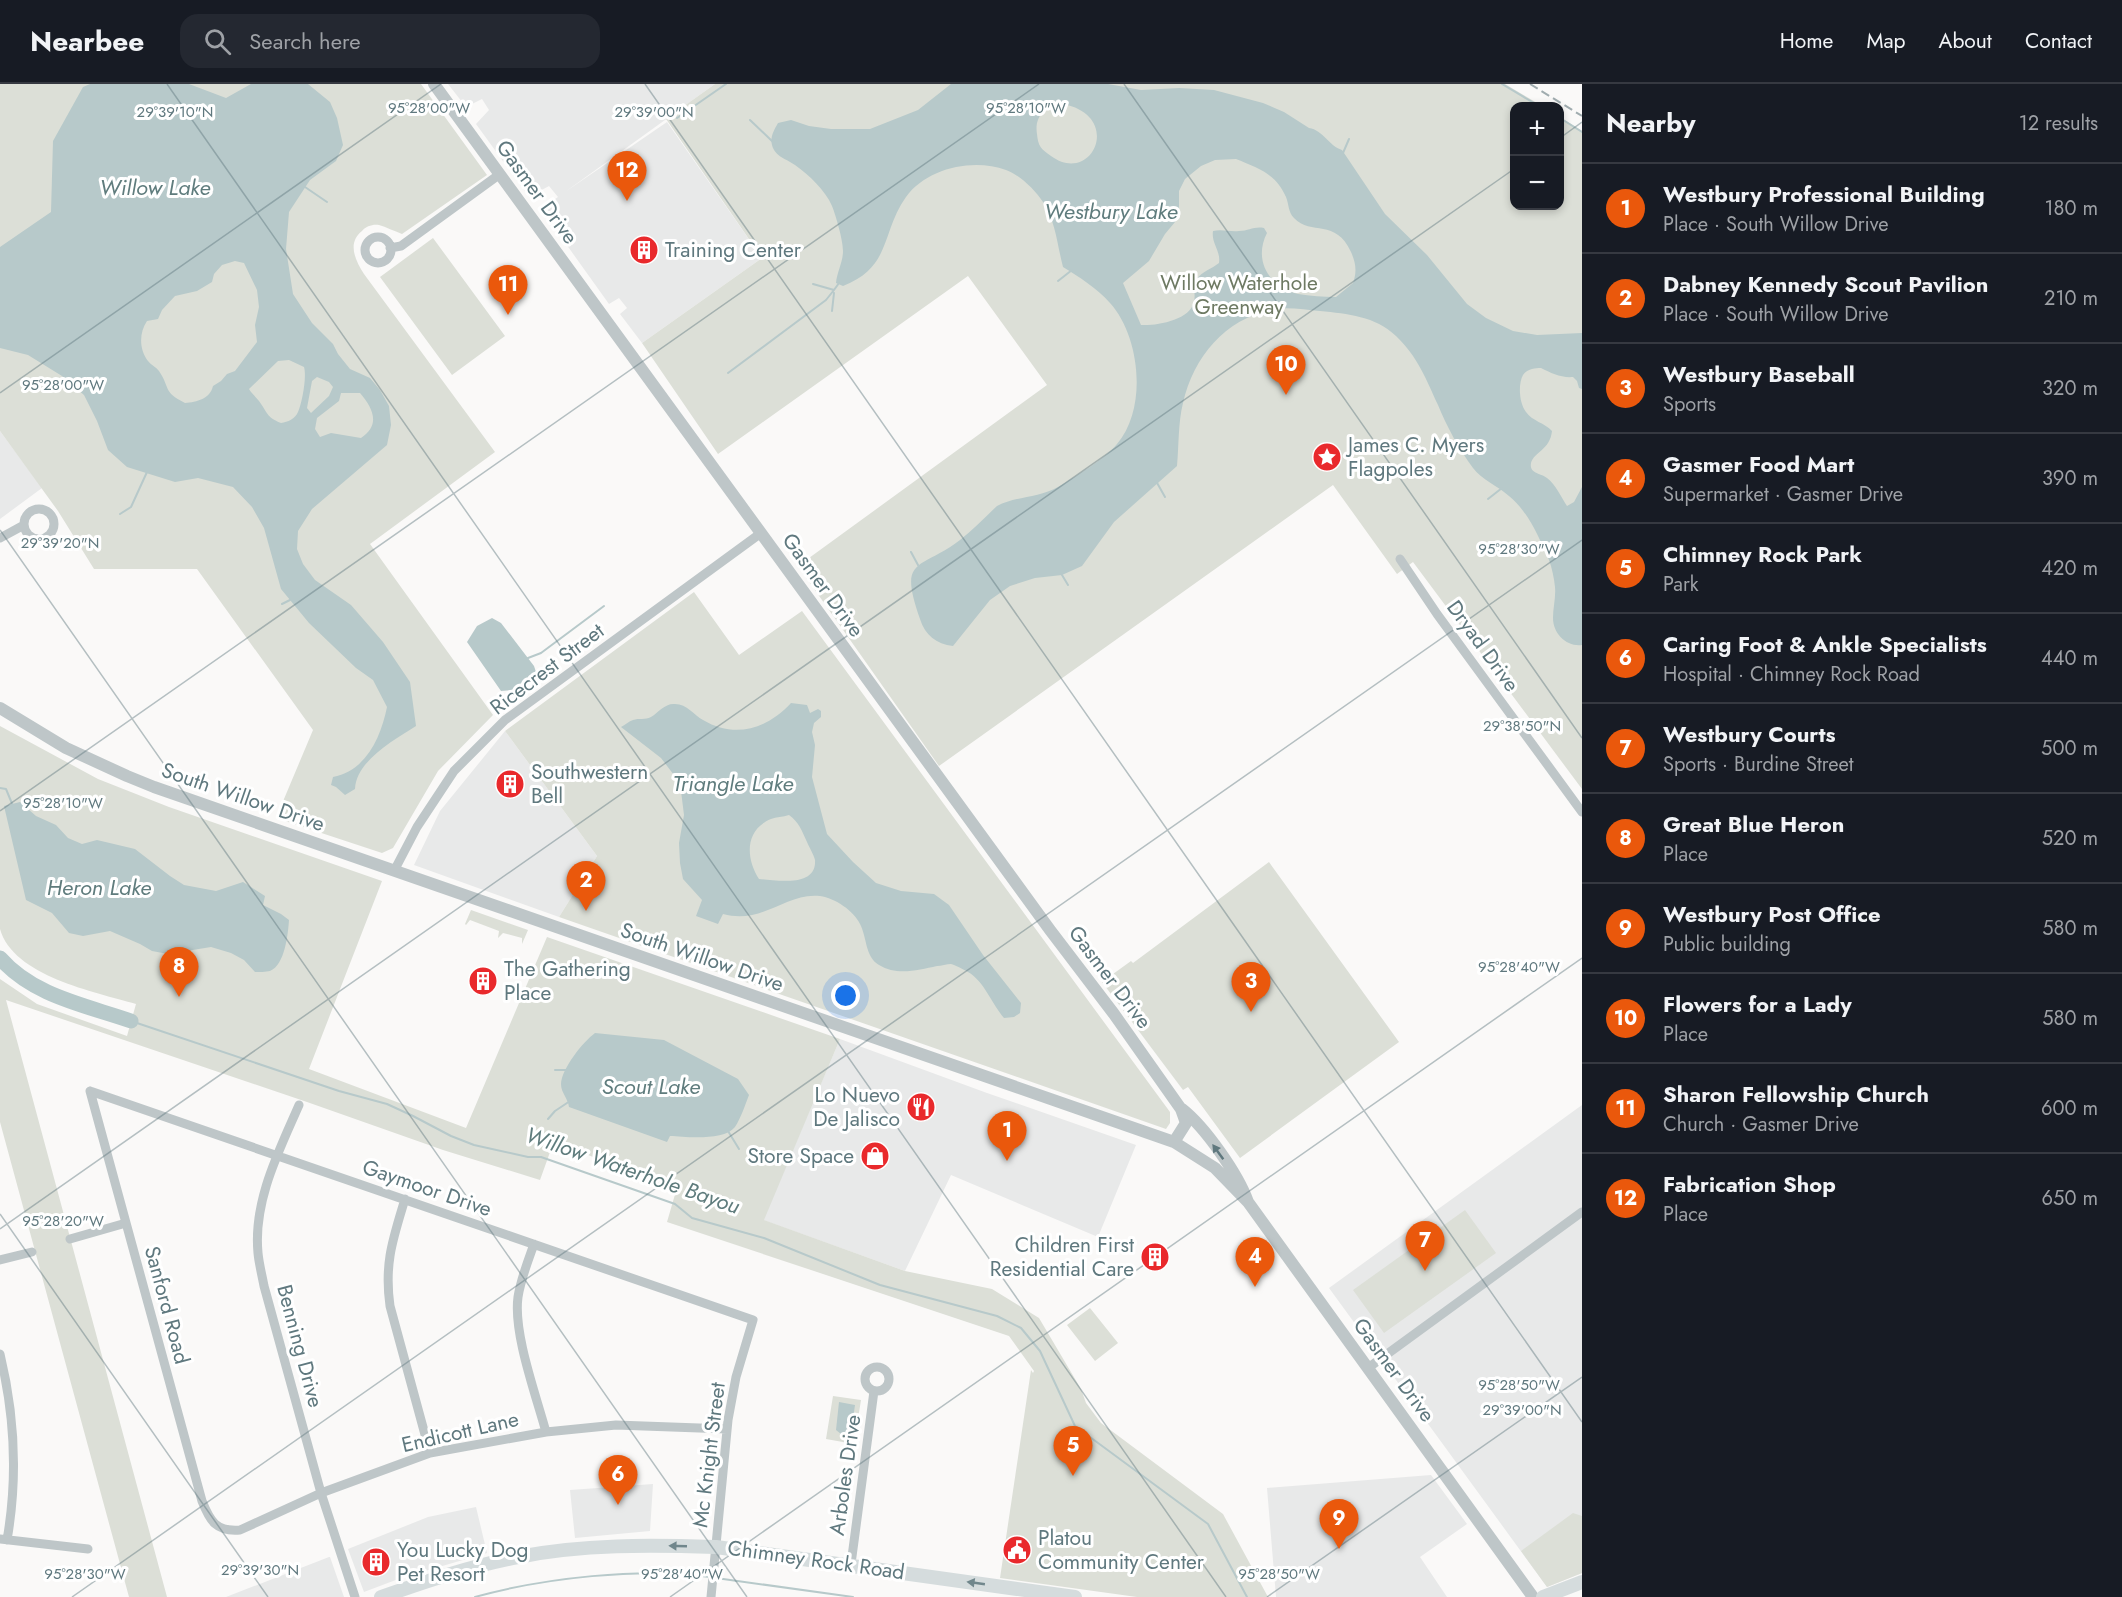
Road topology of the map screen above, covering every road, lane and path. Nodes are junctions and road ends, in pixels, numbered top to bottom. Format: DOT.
graph roads {
  1 [pos="434,84"];
  2 [pos="500,174"];
  3 [pos="390,248"];
  4 [pos="24,525"];
  5 [pos="761,533"];
  6 [pos="0,538"];
  7 [pos="1400,559"];
  8 [pos="0,708"];
  9 [pos="1582,812"];
  10 [pos="394,871"];
  11 [pos="90,1091"];
  12 [pos="299,1105"];
  13 [pos="1181,1108"];
  14 [pos="1174,1142"];
  15 [pos="277,1156"];
  16 [pos="405,1200"];
  17 [pos="1248,1202"];
  18 [pos="1582,1212"];
  19 [pos="126,1223"];
  20 [pos="70,1239"];
  21 [pos="534,1244"];
  22 [pos="32,1252"];
  23 [pos="0,1260"];
  24 [pos="753,1320"];
  25 [pos="0,1354"];
  26 [pos="1368,1368"];
  27 [pos="874,1391"];
  28 [pos="727,1429"];
  29 [pos="546,1432"];
  30 [pos="430,1453"];
  31 [pos="321,1492"];
  32 [pos="215,1525"];
  33 [pos="4,1539"];
  34 [pos="88,1549"];
  35 [pos="716,1553"];
  36 [pos="851,1564"];
  37 [pos="1582,1582"];
  38 [pos="711,1594"];
  39 [pos="355,1597"];
  40 [pos="381,1597"];
  41 [pos="1076,1597"];
  42 [pos="1533,1597"];
  43 [pos="1543,1597"];
  1 -- 2 [label="street, Gasmer Drive"];
  2 -- 3 [label="street"];
  2 -- 5 [label="street, Gasmer Drive"];
  4 -- 6 [label="street"];
  5 -- 10 [label="street, Ricecrest Street"];
  5 -- 13 [label="street, Gasmer Drive"];
  7 -- 9 [label="street, Dryad Drive"];
  8 -- 10 [label="street, South Willow Drive"];
  10 -- 14 [label="street, South Willow Drive"];
  11 -- 15 [label="street, Gaymoor Drive"];
  11 -- 19 [label="street, Sanford Road"];
  12 -- 15 [label="street, Benning Drive"];
  13 -- 14 [label="street"];
  17 -- 13 [label="street, Gasmer Drive, one-way"];
  14 -- 17 [label="street, South Willow Drive"];
  15 -- 16 [label="street, Gaymoor Drive"];
  15 -- 31 [label="street, Benning Drive"];
  16 -- 21 [label="street, Gaymoor Drive"];
  16 -- 30 [label="street"];
  17 -- 26 [label="street, Gasmer Drive"];
  18 -- 26 [label="street"];
  19 -- 20 [label="street"];
  19 -- 32 [label="street, Sanford Road"];
  21 -- 24 [label="street, Gaymoor Drive"];
  21 -- 29 [label="street"];
  22 -- 23 [label="street"];
  24 -- 28 [label="street, Mc Knight Street"];
  25 -- 33 [label="street"];
  26 -- 42 [label="street, Gasmer Drive"];
  27 -- 36 [label="street, Arboles Drive"];
  28 -- 29 [label="street, Endicott Lane"];
  28 -- 35 [label="street, Mc Knight Street"];
  29 -- 30 [label="street, Endicott Lane"];
  30 -- 31 [label="street, Endicott Lane"];
  31 -- 32 [label="street, Endicott Lane"];
  31 -- 39 [label="street, Benning Drive"];
  33 -- 34 [label="street"];
  35 -- 36 [label="main road, Chimney Rock Road"];
  35 -- 38 [label="street, Mc Knight Street"];
  35 -- 40 [label="main road, Chimney Rock Road, one-way"];
  41 -- 36 [label="main road, Chimney Rock Road, one-way"];
  37 -- 43 [label="main road"];
}
